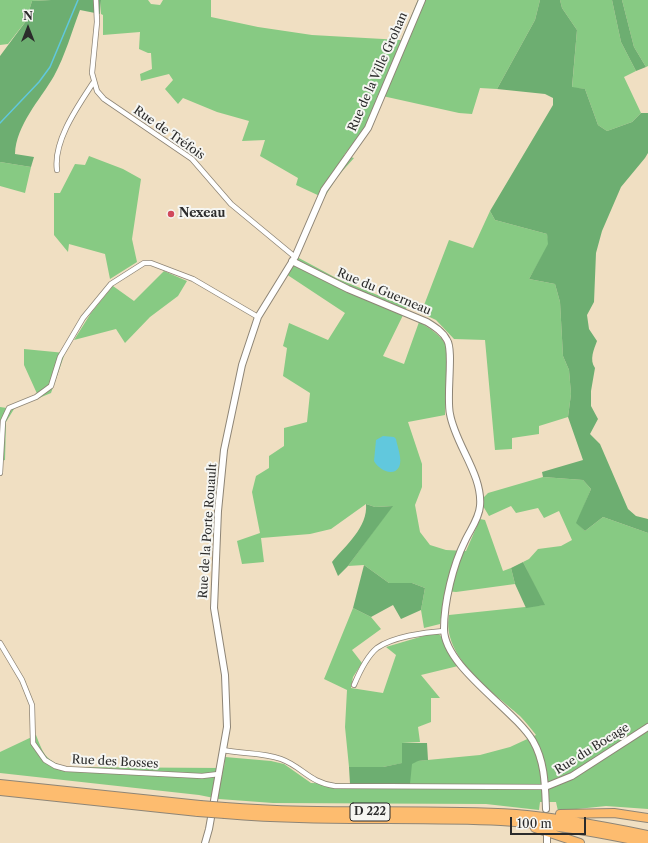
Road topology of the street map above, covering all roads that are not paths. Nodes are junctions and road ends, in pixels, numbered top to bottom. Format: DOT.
graph roads {
  1 [pos="96,0"];
  2 [pos="422,0"];
  3 [pos="93,82"];
  4 [pos="57,170"];
  5 [pos="294,259"];
  6 [pos="258,317"];
  7 [pos="0,473"];
  8 [pos="444,631"];
  9 [pos="0,643"];
  10 [pos="354,685"];
  11 [pos="648,727"];
  12 [pos="223,750"];
  13 [pos="219,774"];
  14 [pos="0,784"];
  15 [pos="545,787"];
  16 [pos="0,791"];
  17 [pos="199,808"];
  18 [pos="546,809"];
  19 [pos="225,811"];
  20 [pos="516,814"];
  21 [pos="648,817"];
  22 [pos="501,821"];
  23 [pos="648,835"];
  24 [pos="547,836"];
  25 [pos="205,843"];
  26 [pos="547,843"];
  27 [pos="580,843"];
  28 [pos="648,843"];
  1 -- 3 [label="street"];
  2 -- 5 [label="street, Rue de la Ville Grohan"];
  3 -- 4 [label="street"];
  3 -- 5 [label="street, Rue de Tréfois"];
  5 -- 6 [label="street, Rue de la Porte Rouault"];
  5 -- 8 [label="street, Rue du Guerneau"];
  6 -- 7 [label="street"];
  6 -- 12 [label="street, Rue de la Porte Rouault"];
  8 -- 10 [label="street"];
  8 -- 15 [label="street"];
  9 -- 13 [label="street, Rue des Bosses"];
  11 -- 15 [label="street, Rue du Bocage"];
  12 -- 13 [label="street, Rue de la Porte Rouault"];
  12 -- 15 [label="street"];
  13 -- 25 [label="street, Rue de la Porte Rouault"];
  14 -- 17 [label="highway, D 222"];
  15 -- 18 [label="street, Rue du Bocage"];
  16 -- 17 [label="highway, D 222"];
  17 -- 19 [label="highway, D 222, bridge"];
  19 -- 20 [label="highway, D 222"];
  19 -- 22 [label="highway, D 222"];
  20 -- 21 [label="highway"];
  20 -- 23 [label="highway, D 222"];
  22 -- 27 [label="highway"];
  22 -- 28 [label="highway, D 222"];
  24 -- 26 [label="street"];
}
